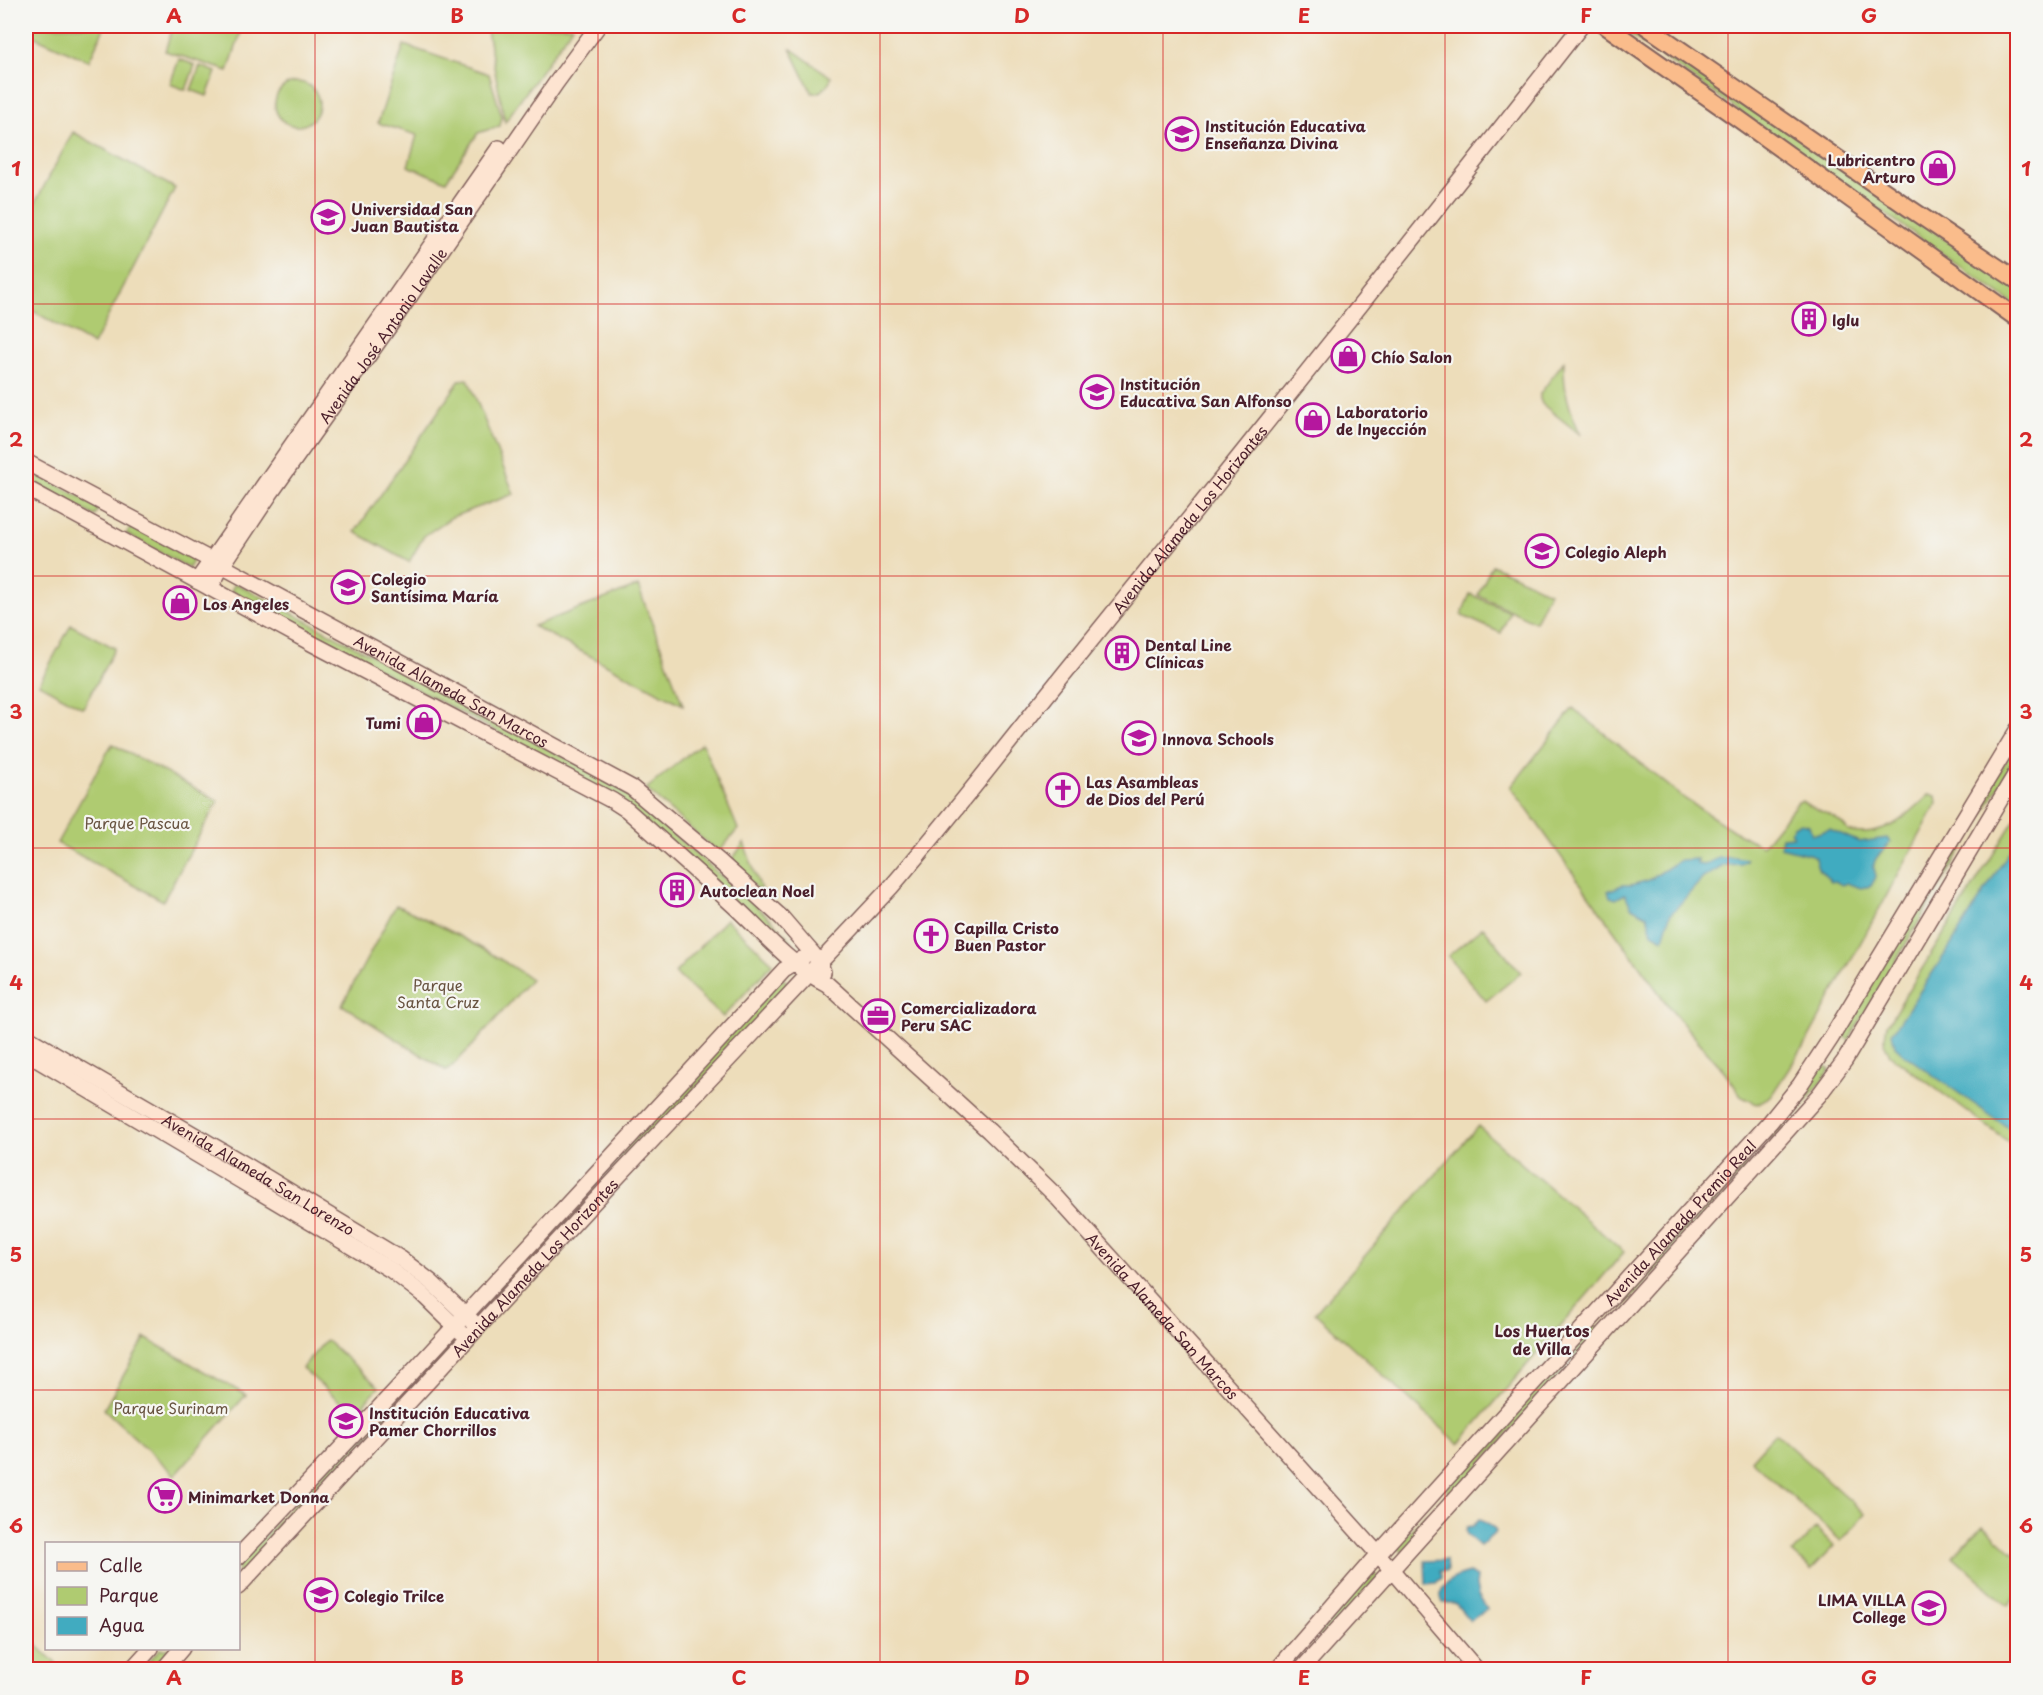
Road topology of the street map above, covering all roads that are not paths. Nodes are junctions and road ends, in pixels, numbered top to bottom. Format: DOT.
graph roads {
  1 [pos="586,26"];
  2 [pos="598,26"];
  3 [pos="1581,26"];
  4 [pos="1606,26"];
  5 [pos="1646,26"];
  6 [pos="2018,281"];
  7 [pos="2018,319"];
  8 [pos="26,462"];
  9 [pos="26,488"];
  10 [pos="216,563"];
  11 [pos="203,584"];
  12 [pos="2018,729"];
  13 [pos="2018,770"];
  14 [pos="816,958"];
  15 [pos="795,963"];
  16 [pos="808,975"];
  17 [pos="827,984"];
  18 [pos="26,1036"];
  19 [pos="26,1053"];
  20 [pos="460,1321"];
  21 [pos="473,1333"];
  22 [pos="1378,1554"];
  23 [pos="240,1555"];
  24 [pos="1392,1570"];
  25 [pos="240,1585"];
  26 [pos="1301,1642"];
  27 [pos="149,1650"];
  28 [pos="180,1650"];
  29 [pos="1315,1654"];
  30 [pos="131,1670"];
  31 [pos="163,1670"];
  32 [pos="1277,1670"];
  33 [pos="1301,1670"];
  34 [pos="1477,1670"];
  1 -- 10 [label="street, Avenida José Antonio Lavalle"];
  2 -- 10 [label="street, Avenida José Antonio Lavalle"];
  3 -- 14 [label="street, Avenida Alameda Los Horizontes"];
  4 -- 7 [label="main road"];
  5 -- 6 [label="main road"];
  8 -- 10 [label="street, Avenida Alameda San Marcos"];
  9 -- 11 [label="street, Avenida Alameda San Marcos"];
  10 -- 11 [label="street, Avenida José Antonio Lavalle"];
  10 -- 14 [label="street, Avenida Alameda San Marcos"];
  11 -- 15 [label="street, Avenida Alameda San Marcos"];
  12 -- 22 [label="street, Avenida Alameda Premio Real"];
  13 -- 24 [label="street, Avenida Alameda Premio Real"];
  14 -- 15 [label="street, Avenida Alameda Los Horizontes"];
  14 -- 16 [label="street, Avenida Alameda Los Horizontes"];
  14 -- 17 [label="street, Avenida Alameda San Marcos"];
  15 -- 16 [label="street, Avenida Alameda San Marcos"];
  15 -- 20 [label="street, Avenida Alameda Los Horizontes"];
  16 -- 17 [label="street, Avenida Alameda San Marcos"];
  16 -- 21 [label="street, Avenida Alameda Los Horizontes"];
  17 -- 22 [label="street, Avenida Alameda San Marcos"];
  18 -- 20 [label="street, Avenida Alameda San Lorenzo"];
  19 -- 20 [label="street, Avenida Alameda San Lorenzo"];
  20 -- 21 [label="street, Avenida Alameda San Lorenzo"];
  20 -- 23 [label="street, Avenida Alameda Los Horizontes"];
  21 -- 25 [label="street, Avenida Alameda Los Horizontes"];
  22 -- 24 [label="street, Avenida Alameda San Marcos"];
  22 -- 26 [label="street, Avenida Alameda Premio Real"];
  24 -- 29 [label="street, Avenida Alameda Premio Real"];
  24 -- 34 [label="street, Avenida Alameda San Marcos"];
  26 -- 29 [label="street"];
  26 -- 32 [label="street, Avenida Alameda Premio Real"];
  27 -- 30 [label="street"];
  28 -- 31 [label="street"];
  29 -- 33 [label="street, Avenida Alameda Premio Real"];
}
